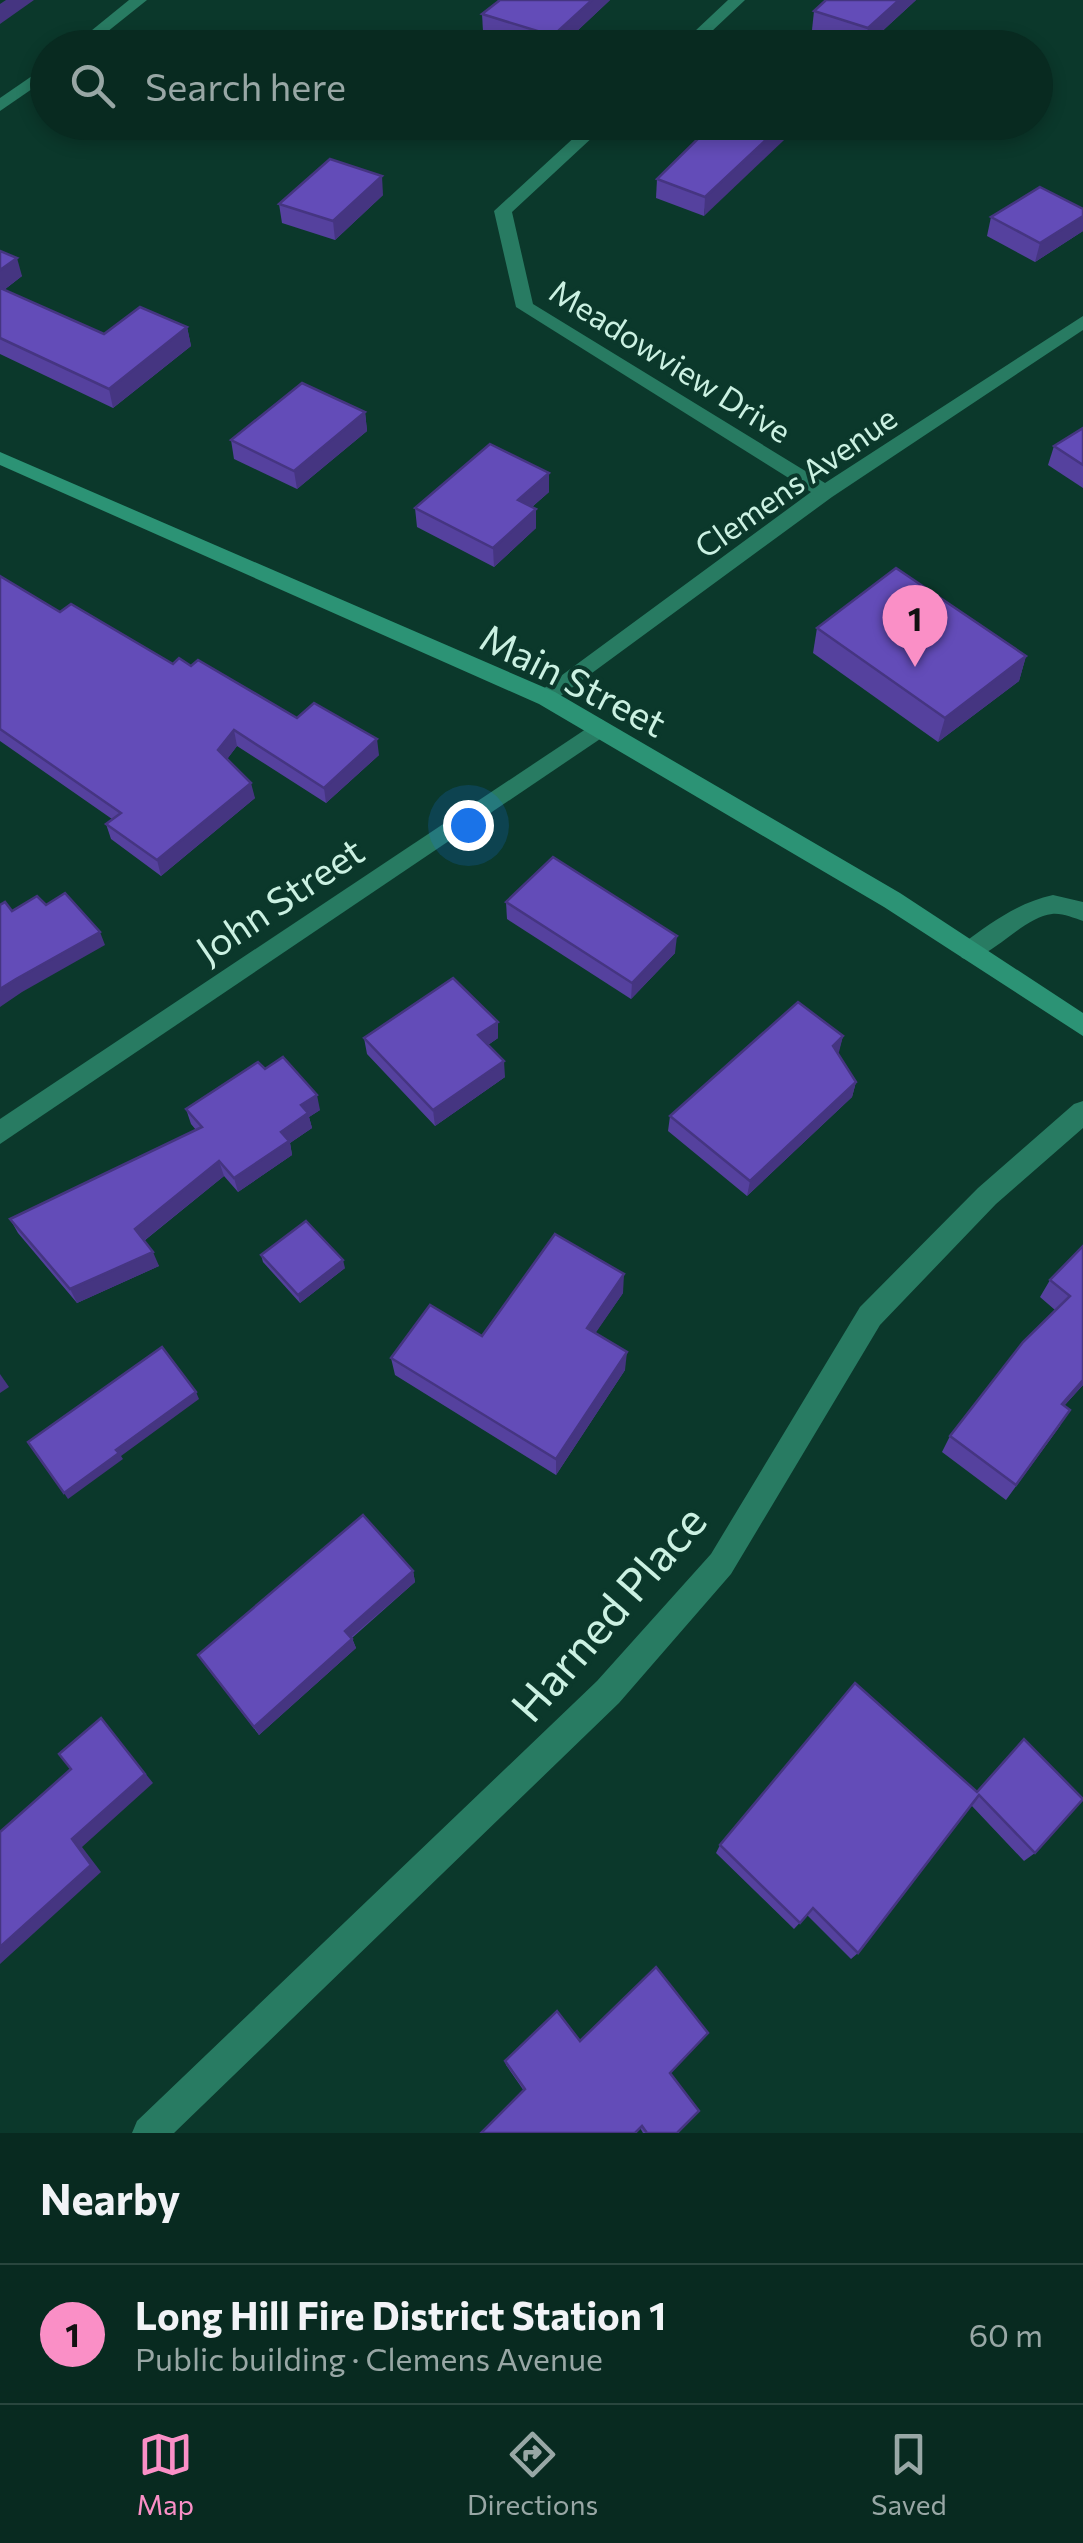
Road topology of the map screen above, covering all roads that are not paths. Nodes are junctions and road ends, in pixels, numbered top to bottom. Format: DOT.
graph roads {
  1 [pos="139,0"];
  2 [pos="737,0"];
  3 [pos="100,30"];
  4 [pos="704,30"];
  5 [pos="30,84"];
  6 [pos="0,106"];
  7 [pos="581,140"];
  8 [pos="1083,322"];
  9 [pos="2,462"];
  10 [pos="825,492"];
  11 [pos="547,698"];
  12 [pos="601,727"];
  13 [pos="1083,912"];
  14 [pos="970,951"];
  15 [pos="1083,1026"];
  16 [pos="1083,1112"];
  17 [pos="0,1133"];
  18 [pos="149,2133"];
  1 -- 3 [label="street"];
  2 -- 4 [label="street"];
  5 -- 6 [label="street"];
  7 -- 10 [label="street, Meadowview Drive"];
  8 -- 10 [label="street, Clemens Avenue"];
  9 -- 11 [label="main road, Main Street"];
  10 -- 11 [label="street, Clemens Avenue"];
  11 -- 12 [label="main road, Main Street"];
  12 -- 14 [label="main road, Main Street"];
  12 -- 17 [label="street, John Street"];
  13 -- 14 [label="street"];
  14 -- 15 [label="main road, Main Street"];
  16 -- 18 [label="street, Harned Place"];
}
